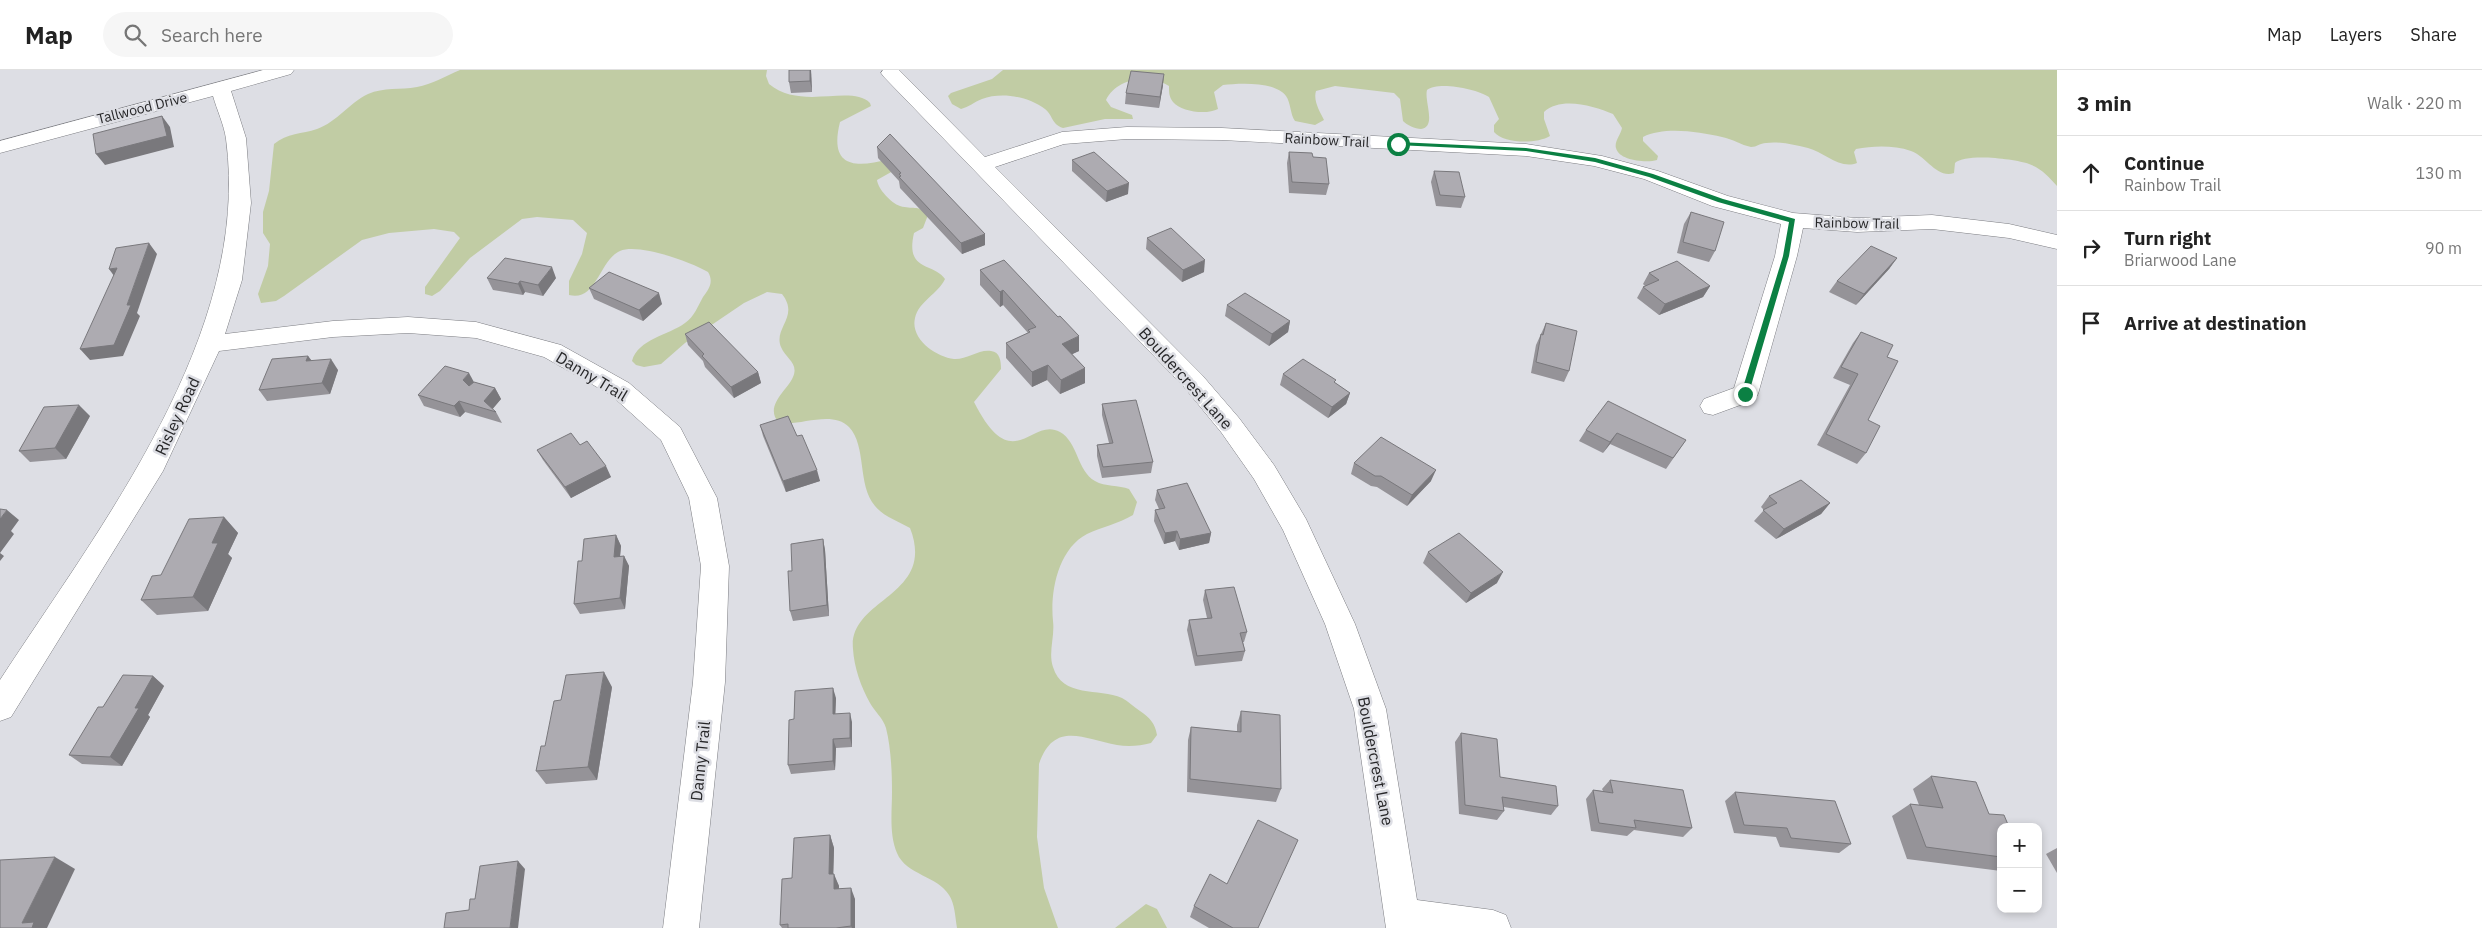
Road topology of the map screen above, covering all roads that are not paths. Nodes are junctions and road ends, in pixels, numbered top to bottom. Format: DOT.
graph roads {
  1 [pos="284,70"];
  2 [pos="891,73"];
  3 [pos="220,88"];
  4 [pos="0,147"];
  5 [pos="980,165"];
  6 [pos="1793,220"];
  7 [pos="2057,242"];
  8 [pos="210,344"];
  9 [pos="1712,406"];
  10 [pos="0,707"];
  11 [pos="1404,922"];
  12 [pos="682,928"];
  13 [pos="1493,928"];
  1 -- 3 [label="street, Tallwood Drive"];
  2 -- 5 [label="street, Bouldercrest Lane"];
  3 -- 4 [label="street, Tallwood Drive"];
  3 -- 8 [label="street, Risley Road"];
  5 -- 6 [label="street, Rainbow Trail"];
  5 -- 11 [label="street, Bouldercrest Lane"];
  6 -- 7 [label="street, Rainbow Trail"];
  6 -- 9 [label="street"];
  8 -- 10 [label="street, Risley Road"];
  8 -- 12 [label="street, Danny Trail"];
  11 -- 13 [label="street"];
}
